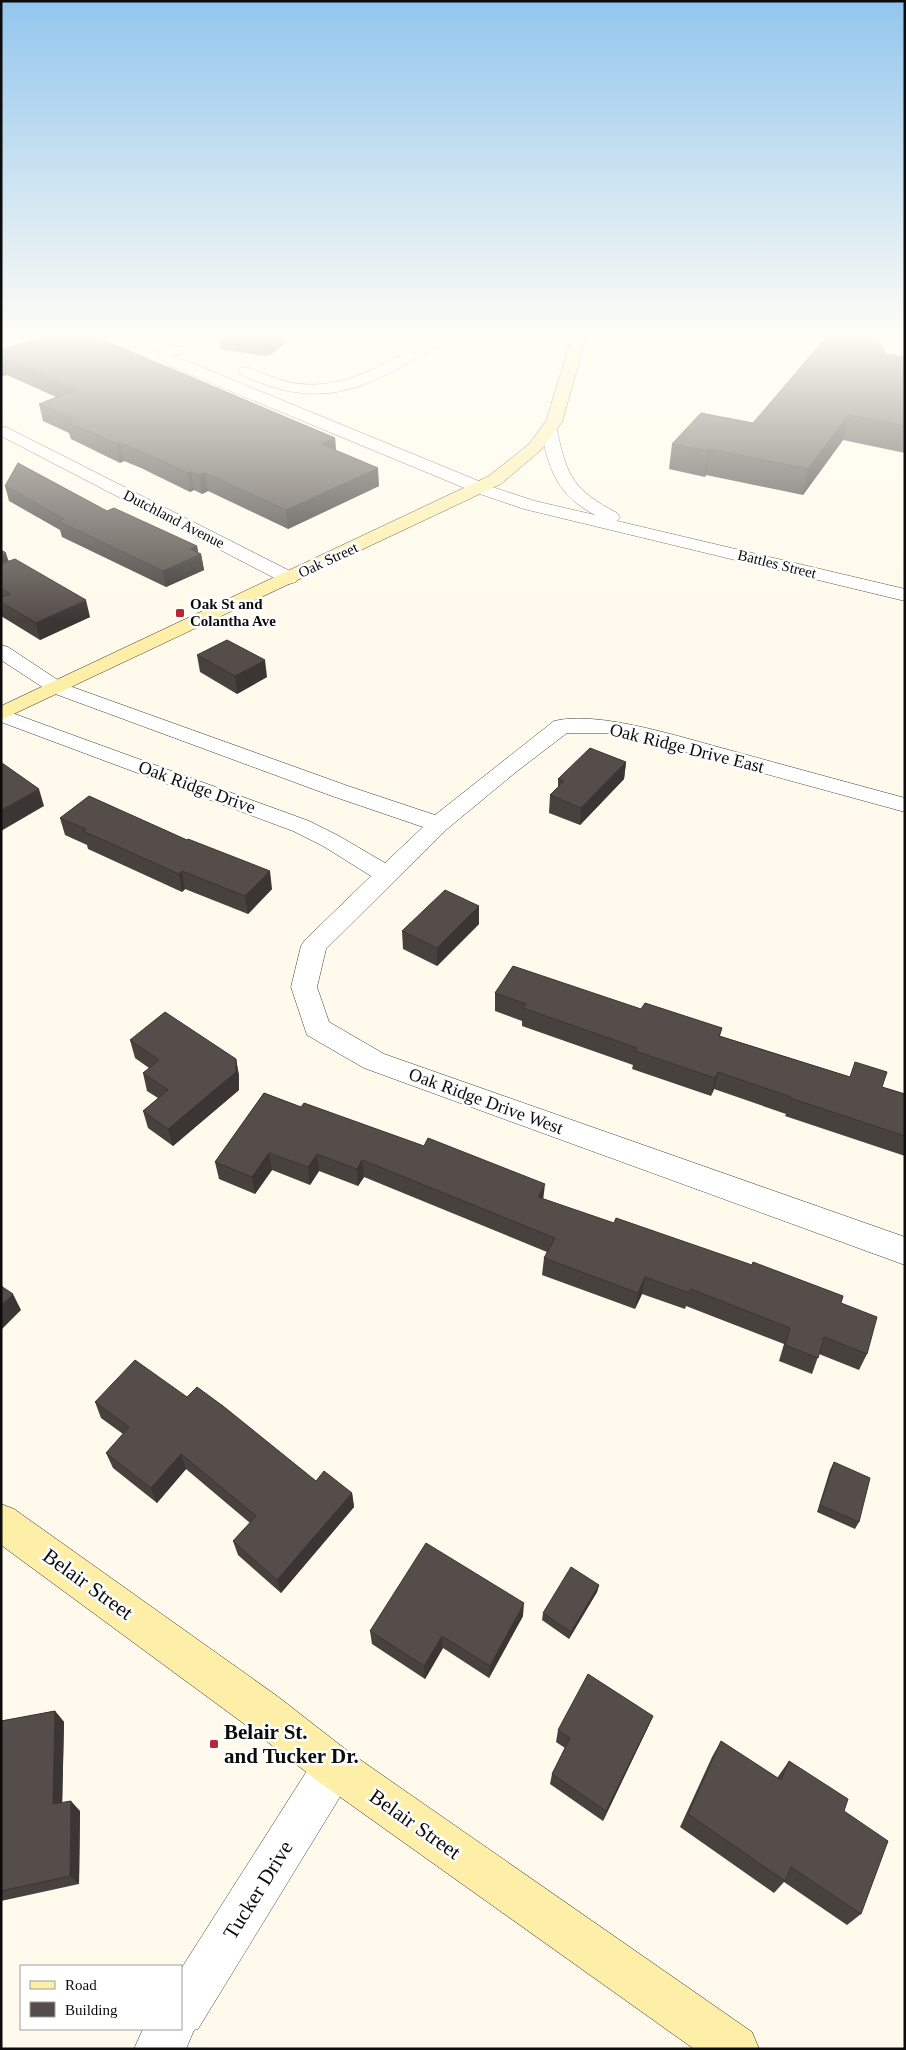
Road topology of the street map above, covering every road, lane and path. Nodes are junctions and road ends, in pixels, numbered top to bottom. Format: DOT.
graph roads {
  1 [pos="340,430"];
  2 [pos="549,430"];
  3 [pos="6,432"];
  4 [pos="480,488"];
  5 [pos="649,533"];
  6 [pos="289,578"];
  7 [pos="905,595"];
  8 [pos="1,651"];
  9 [pos="57,688"];
  10 [pos="1,714"];
  11 [pos="905,805"];
  12 [pos="439,824"];
  13 [pos="386,874"];
  14 [pos="905,1252"];
  15 [pos="1,1522"];
  16 [pos="334,1767"];
  17 [pos="182,2010"];
  18 [pos="170,2030"];
  19 [pos="158,2049"];
  20 [pos="735,2049"];
  1 -- 4 [label="street, Battles Street"];
  2 -- 4 [label="main road, Oak Street"];
  2 -- 5 [label="street, Battles Street"];
  3 -- 6 [label="street, Dutchland Avenue"];
  4 -- 5 [label="street, Battles Street"];
  4 -- 6 [label="main road, Oak Street"];
  5 -- 7 [label="street, Battles Street"];
  6 -- 9 [label="main road, Oak Street"];
  8 -- 9 [label="street"];
  9 -- 10 [label="main road, Oak Street"];
  9 -- 12 [label="street"];
  10 -- 13 [label="street, Oak Ridge Drive"];
  11 -- 12 [label="street, Oak Ridge Drive East"];
  12 -- 13 [label="street, Oak Ridge Drive West"];
  13 -- 14 [label="street, Oak Ridge Drive West"];
  15 -- 16 [label="main road, Belair Street"];
  16 -- 17 [label="street, Tucker Drive"];
  16 -- 20 [label="main road, Belair Street"];
  18 -- 19 [label="street"];
}
